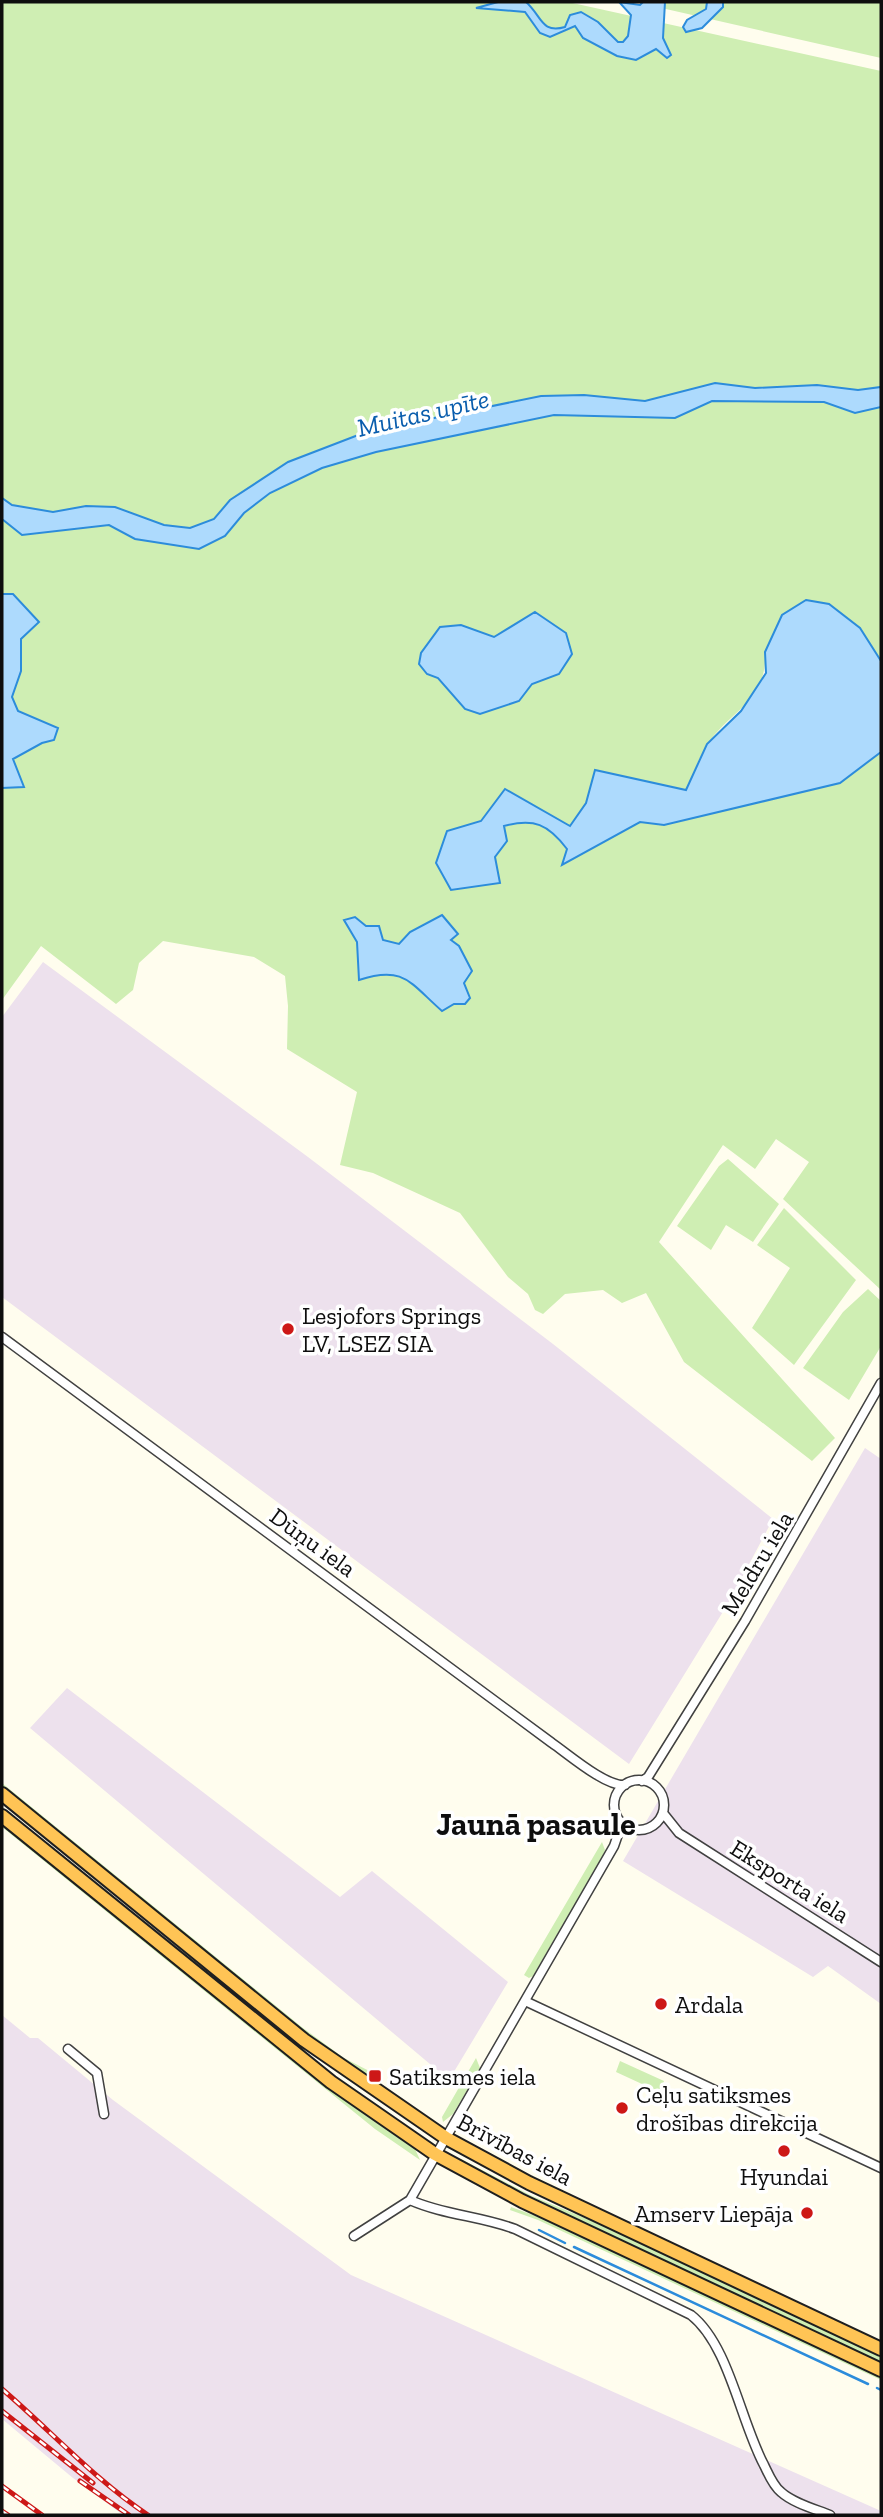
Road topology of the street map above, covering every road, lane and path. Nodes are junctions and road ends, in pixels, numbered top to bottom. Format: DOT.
graph roads {
  1 [pos="2,1336"];
  2 [pos="881,1384"];
  3 [pos="660,1759"];
  4 [pos="601,1777"];
  5 [pos="642,1781"];
  6 [pos="625,1785"];
  7 [pos="656,1787"];
  8 [pos="2,1794"];
  9 [pos="615,1799"];
  10 [pos="663,1813"];
  11 [pos="2,1816"];
  12 [pos="622,1823"];
  13 [pos="651,1827"];
  14 [pos="636,1830"];
  15 [pos="679,1833"];
  16 [pos="614,1846"];
  17 [pos="881,1962"];
  18 [pos="525,2001"];
  19 [pos="68,2049"];
  20 [pos="104,2114"];
  21 [pos="446,2137"];
  22 [pos="435,2154"];
  23 [pos="881,2168"];
  24 [pos="410,2200"];
  25 [pos="354,2236"];
  26 [pos="881,2349"];
  27 [pos="881,2370"];
  28 [pos="830,2515"];
  1 -- 4 [label="street, Dūņu iela"];
  2 -- 3 [label="street, Meldru iela"];
  3 -- 5 [label="street, Meldru iela"];
  3 -- 7 [label="street, Meldru iela"];
  4 -- 6 [label="street, Dūņu iela"];
  4 -- 9 [label="street, Dūņu iela"];
  5 -- 6 [label="street"];
  5 -- 7 [label="street"];
  6 -- 9 [label="street"];
  7 -- 10 [label="street, Meldru iela"];
  8 -- 21 [label="highway, Brīvības iela"];
  9 -- 12 [label="street"];
  10 -- 13 [label="street"];
  10 -- 15 [label="street, Eksporta iela"];
  11 -- 22 [label="highway, Brīvības iela"];
  12 -- 14 [label="street"];
  12 -- 16 [label="street"];
  13 -- 14 [label="street"];
  13 -- 15 [label="street, Eksporta iela"];
  14 -- 16 [label="street"];
  15 -- 17 [label="street, Eksporta iela"];
  16 -- 18 [label="street"];
  18 -- 21 [label="street"];
  18 -- 23 [label="street"];
  19 -- 20 [label="street"];
  21 -- 22 [label="street"];
  21 -- 26 [label="highway, Brīvības iela"];
  22 -- 24 [label="street"];
  22 -- 27 [label="highway, Brīvības iela"];
  24 -- 25 [label="street"];
  24 -- 28 [label="street"];
}
